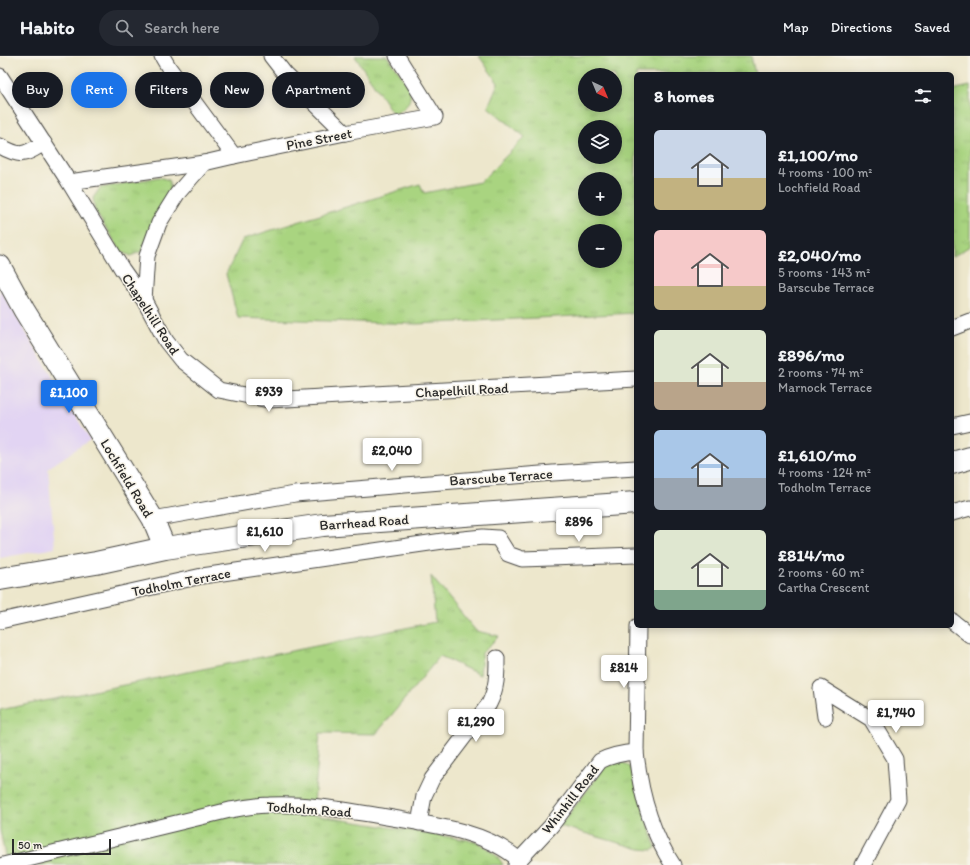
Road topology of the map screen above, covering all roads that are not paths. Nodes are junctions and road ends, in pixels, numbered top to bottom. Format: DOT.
graph roads {
  1 [pos="162,56"];
  2 [pos="271,56"];
  3 [pos="397,56"];
  4 [pos="0,76"];
  5 [pos="345,133"];
  6 [pos="44,143"];
  7 [pos="0,146"];
  8 [pos="234,156"];
  9 [pos="204,163"];
  10 [pos="70,182"];
  11 [pos="0,266"];
  12 [pos="144,300"];
  13 [pos="970,322"];
  14 [pos="954,327"];
  15 [pos="634,379"];
  16 [pos="970,422"];
  17 [pos="954,426"];
  18 [pos="970,458"];
  19 [pos="954,462"];
  20 [pos="634,468"];
  21 [pos="634,503"];
  22 [pos="970,508"];
  23 [pos="954,512"];
  24 [pos="153,519"];
  25 [pos="165,548"];
  26 [pos="634,554"];
  27 [pos="0,579"];
  28 [pos="0,621"];
  29 [pos="954,623"];
  30 [pos="638,628"];
  31 [pos="970,635"];
  32 [pos="497,658"];
  33 [pos="825,717"];
  34 [pos="636,752"];
  35 [pos="419,823"];
  36 [pos="517,862"];
  37 [pos="3,865"];
  38 [pos="673,865"];
  39 [pos="863,865"];
  1 -- 8 [label="street"];
  2 -- 5 [label="street"];
  3 -- 5 [label="street, Pine Street"];
  4 -- 6 [label="street, Chapelhill Road"];
  5 -- 8 [label="street, Pine Street"];
  6 -- 7 [label="street"];
  6 -- 10 [label="street, Chapelhill Road"];
  8 -- 9 [label="street, Pine Street"];
  9 -- 10 [label="street, Pine Street"];
  9 -- 12 [label="street"];
  10 -- 12 [label="street, Chapelhill Road"];
  11 -- 24 [label="street, Lochfield Road"];
  12 -- 15 [label="street, Chapelhill Road"];
  13 -- 14 [label="street"];
  16 -- 17 [label="street"];
  18 -- 19 [label="main road"];
  20 -- 24 [label="street, Barscube Terrace"];
  21 -- 25 [label="main road, Barrhead Road"];
  22 -- 23 [label="street"];
  24 -- 25 [label="street, Lochfield Road"];
  25 -- 27 [label="main road, Barrhead Road"];
  26 -- 28 [label="street, Todholm Terrace"];
  29 -- 31 [label="street"];
  30 -- 34 [label="street"];
  32 -- 35 [label="street"];
  33 -- 39 [label="street"];
  34 -- 36 [label="street, Whinhill Road"];
  34 -- 38 [label="street"];
  35 -- 36 [label="street, Todholm Road"];
  35 -- 37 [label="street, Todholm Road"];
}
